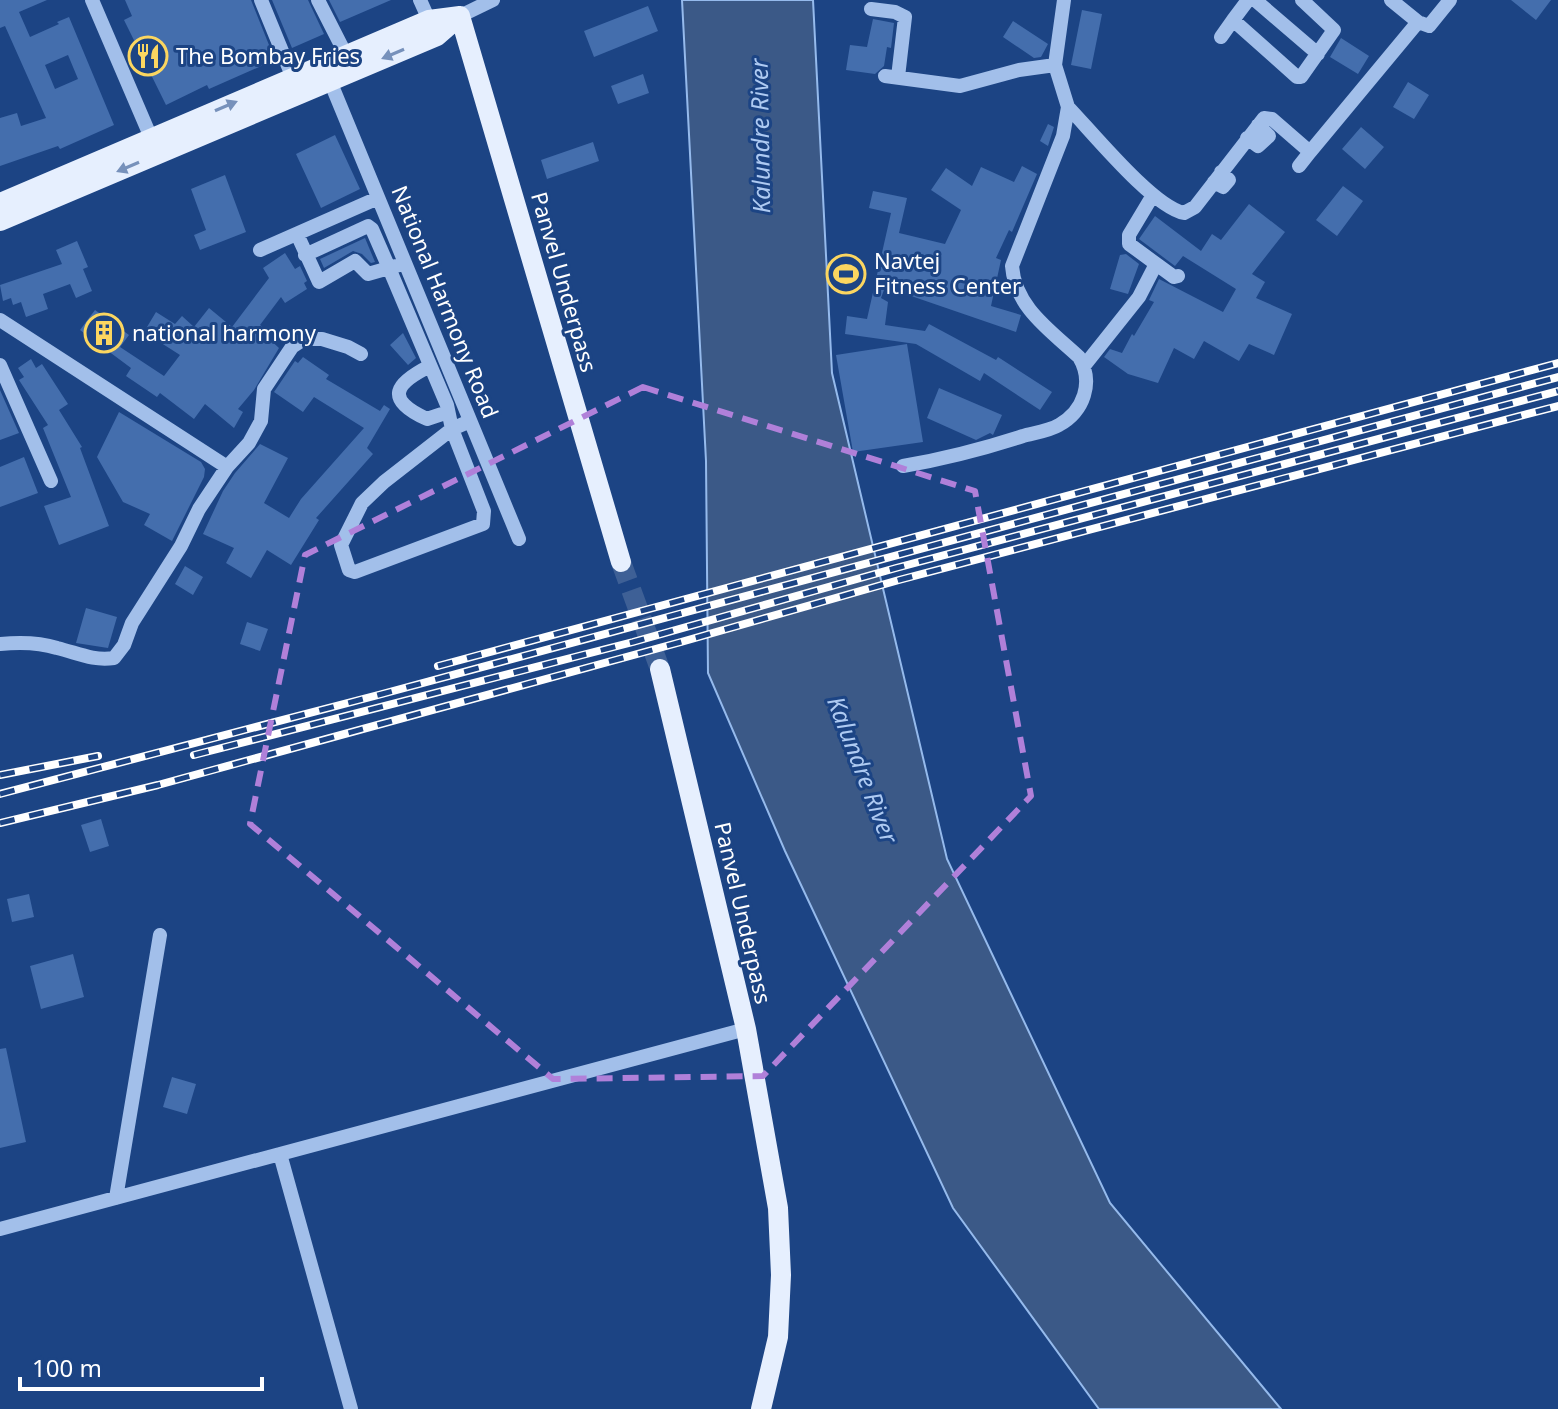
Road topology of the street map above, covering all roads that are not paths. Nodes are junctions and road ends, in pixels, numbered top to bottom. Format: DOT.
graph roads {
  1 [pos="92,0"];
  2 [pos="261,0"];
  3 [pos="318,0"];
  4 [pos="420,0"];
  5 [pos="493,0"];
  6 [pos="1064,0"];
  7 [pos="1248,0"];
  8 [pos="1255,0"];
  9 [pos="1302,0"];
  10 [pos="1391,0"];
  11 [pos="1450,0"];
  12 [pos="871,9"];
  13 [pos="460,16"];
  14 [pos="429,20"];
  15 [pos="1233,20"];
  16 [pos="1418,22"];
  17 [pos="1221,37"];
  18 [pos="1318,54"];
  19 [pos="346,55"];
  20 [pos="1055,65"];
  21 [pos="293,78"];
  22 [pos="330,81"];
  23 [pos="1068,107"];
  24 [pos="155,146"];
  25 [pos="1310,152"];
  26 [pos="1299,166"];
  27 [pos="1153,195"];
  28 [pos="378,198"];
  29 [pos="23,202"];
  30 [pos="0,203"];
  31 [pos="0,221"];
  32 [pos="297,234"];
  33 [pos="260,250"];
  34 [pos="305,255"];
  35 [pos="404,262"];
  36 [pos="1156,264"];
  37 [pos="389,268"];
  38 [pos="1178,276"];
  39 [pos="0,320"];
  40 [pos="361,354"];
  41 [pos="0,365"];
  42 [pos="430,366"];
  43 [pos="1084,366"];
  44 [pos="448,412"];
  45 [pos="470,421"];
  46 [pos="452,429"];
  47 [pos="903,466"];
  48 [pos="227,467"];
  49 [pos="51,481"];
  50 [pos="504,503"];
  51 [pos="484,511"];
  52 [pos="519,539"];
  53 [pos="621,562"];
  54 [pos="0,644"];
  55 [pos="660,669"];
  56 [pos="160,935"];
  57 [pos="746,1029"];
  58 [pos="280,1154"];
  59 [pos="116,1198"];
  60 [pos="0,1229"];
  61 [pos="351,1409"];
  62 [pos="761,1409"];
  1 -- 24 [label="street"];
  2 -- 21 [label="street"];
  3 -- 19 [label="street"];
  4 -- 14 [label="street"];
  5 -- 13 [label="street"];
  6 -- 20 [label="street"];
  7 -- 15 [label="street"];
  8 -- 18 [label="street"];
  9 -- 18 [label="street"];
  10 -- 16 [label="street"];
  11 -- 16 [label="street"];
  12 -- 20 [label="street"];
  13 -- 14 [label="main road"];
  13 -- 22 [label="main road, one-way"];
  13 -- 53 [label="main road, Panvel Underpass"];
  14 -- 19 [label="main road"];
  15 -- 17 [label="street"];
  15 -- 18 [label="street"];
  16 -- 25 [label="street"];
  19 -- 21 [label="main road"];
  20 -- 23 [label="street"];
  24 -- 21 [label="main road, one-way"];
  22 -- 24 [label="main road"];
  22 -- 28 [label="street, National Harmony Road"];
  23 -- 27 [label="street"];
  23 -- 43 [label="street"];
  24 -- 29 [label="main road"];
  25 -- 26 [label="street"];
  25 -- 27 [label="street"];
  27 -- 36 [label="street"];
  28 -- 32 [label="street"];
  28 -- 35 [label="street, National Harmony Road"];
  29 -- 30 [label="main road"];
  29 -- 31 [label="main road"];
  32 -- 33 [label="street"];
  32 -- 34 [label="street"];
  34 -- 37 [label="street"];
  34 -- 37 [label="street"];
  35 -- 37 [label="street"];
  35 -- 45 [label="street, National Harmony Road"];
  36 -- 38 [label="street"];
  36 -- 43 [label="street"];
  37 -- 42 [label="street"];
  39 -- 48 [label="street"];
  40 -- 48 [label="street"];
  41 -- 49 [label="street"];
  42 -- 44 [label="street"];
  42 -- 44 [label="street"];
  43 -- 47 [label="street"];
  44 -- 46 [label="street"];
  45 -- 46 [label="street"];
  45 -- 50 [label="street, National Harmony Road"];
  46 -- 51 [label="street"];
  46 -- 51 [label="street"];
  48 -- 54 [label="street"];
  50 -- 51 [label="street"];
  50 -- 52 [label="street, National Harmony Road"];
  55 -- 57 [label="main road, Panvel Underpass"];
  56 -- 59 [label="street"];
  57 -- 58 [label="street"];
  57 -- 62 [label="main road, Panvel Underpass"];
  58 -- 59 [label="street"];
  58 -- 61 [label="street"];
  59 -- 60 [label="street"];
}
